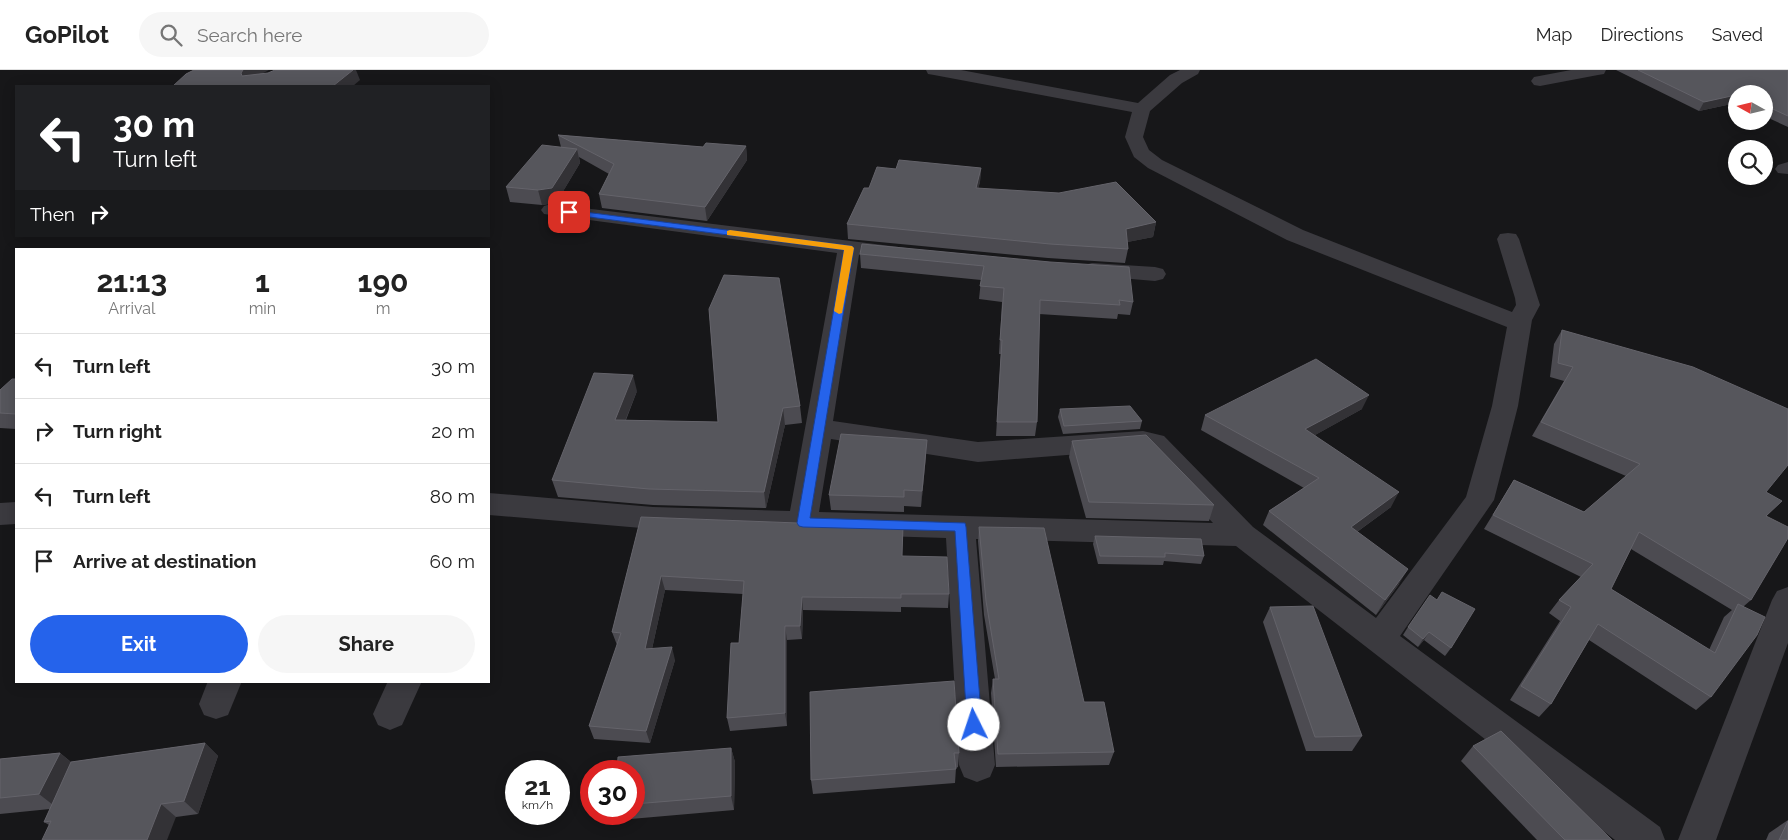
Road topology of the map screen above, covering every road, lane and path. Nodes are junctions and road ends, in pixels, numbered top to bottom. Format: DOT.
graph roads {
  1 [pos="934,70"];
  2 [pos="1192,70"];
  3 [pos="1598,70"];
  4 [pos="1540,81"];
  5 [pos="1142,109"];
  6 [pos="551,210"];
  7 [pos="1508,238"];
  8 [pos="849,248"];
  9 [pos="919,255"];
  10 [pos="1077,269"];
  11 [pos="1155,274"];
  12 [pos="1520,324"];
  13 [pos="819,428"];
  14 [pos="490,504"];
  15 [pos="15,513"];
  16 [pos="0,514"];
  17 [pos="803,523"];
  18 [pos="960,527"];
  19 [pos="1242,535"];
  20 [pos="1788,600"];
  21 [pos="1379,640"];
  22 [pos="404,683"];
  23 [pos="390,714"];
  24 [pos="977,765"];
  25 [pos="1646,840"];
  26 [pos="1697,840"];
  1 -- 5 [label="street"];
  2 -- 5 [label="street"];
  3 -- 4 [label="street"];
  5 -- 12 [label="street"];
  6 -- 8 [label="street"];
  7 -- 12 [label="street"];
  8 -- 9 [label="street"];
  8 -- 13 [label="street"];
  10 -- 11 [label="street"];
  12 -- 21 [label="street"];
  13 -- 17 [label="street"];
  13 -- 19 [label="street"];
  14 -- 17 [label="street"];
  15 -- 16 [label="street"];
  17 -- 18 [label="street"];
  18 -- 19 [label="street"];
  18 -- 24 [label="street"];
  19 -- 21 [label="street"];
  20 -- 26 [label="street"];
  21 -- 25 [label="street"];
  22 -- 23 [label="street"];
}
